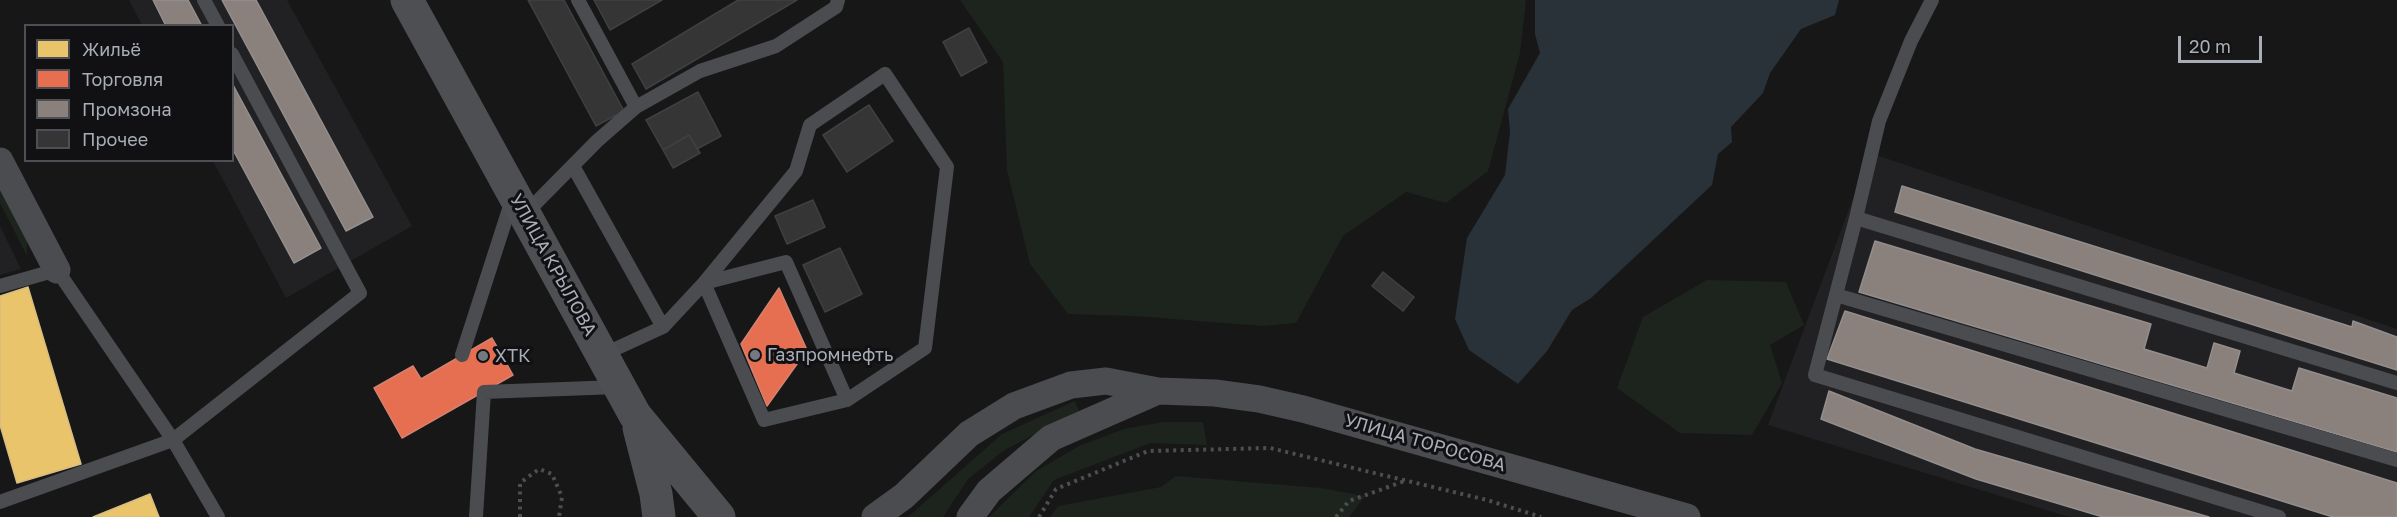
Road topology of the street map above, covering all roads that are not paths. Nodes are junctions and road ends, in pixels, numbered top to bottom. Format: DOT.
graph roads {
  1 [pos="204,0"];
  2 [pos="407,0"];
  3 [pos="579,0"];
  4 [pos="838,0"];
  5 [pos="1932,0"];
  6 [pos="217,24"];
  7 [pos="234,58"];
  8 [pos="636,107"];
  9 [pos="0,161"];
  10 [pos="573,166"];
  11 [pos="519,205"];
  12 [pos="1856,218"];
  13 [pos="57,270"];
  14 [pos="704,283"];
  15 [pos="0,286"];
  16 [pos="1836,295"];
  17 [pos="663,327"];
  18 [pos="462,355"];
  19 [pos="602,355"];
  20 [pos="2397,382"];
  21 [pos="619,386"];
  22 [pos="1158,391"];
  23 [pos="847,400"];
  24 [pos="635,415"];
  25 [pos="173,440"];
  26 [pos="2397,460"];
  27 [pos="0,502"];
  28 [pos="218,517"];
  29 [pos="476,517"];
  30 [pos="659,517"];
  31 [pos="719,517"];
  32 [pos="875,517"];
  33 [pos="970,517"];
  34 [pos="1687,517"];
  35 [pos="2279,517"];
  1 -- 6 [label="lane"];
  2 -- 11 [label="main road, УЛИЦА КРЫЛОВА"];
  3 -- 8 [label="lane"];
  4 -- 8 [label="lane"];
  5 -- 12 [label="lane"];
  7 -- 25 [label="lane"];
  8 -- 10 [label="lane"];
  9 -- 13 [label="street"];
  10 -- 11 [label="lane"];
  10 -- 17 [label="lane"];
  11 -- 18 [label="lane"];
  11 -- 19 [label="main road, УЛИЦА КРЫЛОВА"];
  12 -- 16 [label="lane"];
  12 -- 20 [label="lane"];
  13 -- 15 [label="lane"];
  13 -- 25 [label="lane"];
  14 -- 17 [label="lane"];
  14 -- 23 [label="lane"];
  14 -- 23 [label="lane"];
  14 -- 23 [label="lane"];
  16 -- 26 [label="lane"];
  16 -- 35 [label="lane"];
  17 -- 19 [label="lane"];
  19 -- 21 [label="main road, УЛИЦА КРЫЛОВА"];
  21 -- 24 [label="main road, УЛИЦА КРЫЛОВА"];
  21 -- 29 [label="lane"];
  22 -- 32 [label="street, УЛИЦА ТОРОСОВА"];
  22 -- 33 [label="street"];
  22 -- 34 [label="street, УЛИЦА ТОРОСОВА"];
  24 -- 30 [label="main road"];
  24 -- 31 [label="main road, УЛИЦА КРЫЛОВА"];
  25 -- 27 [label="lane"];
  25 -- 28 [label="lane"];
}
